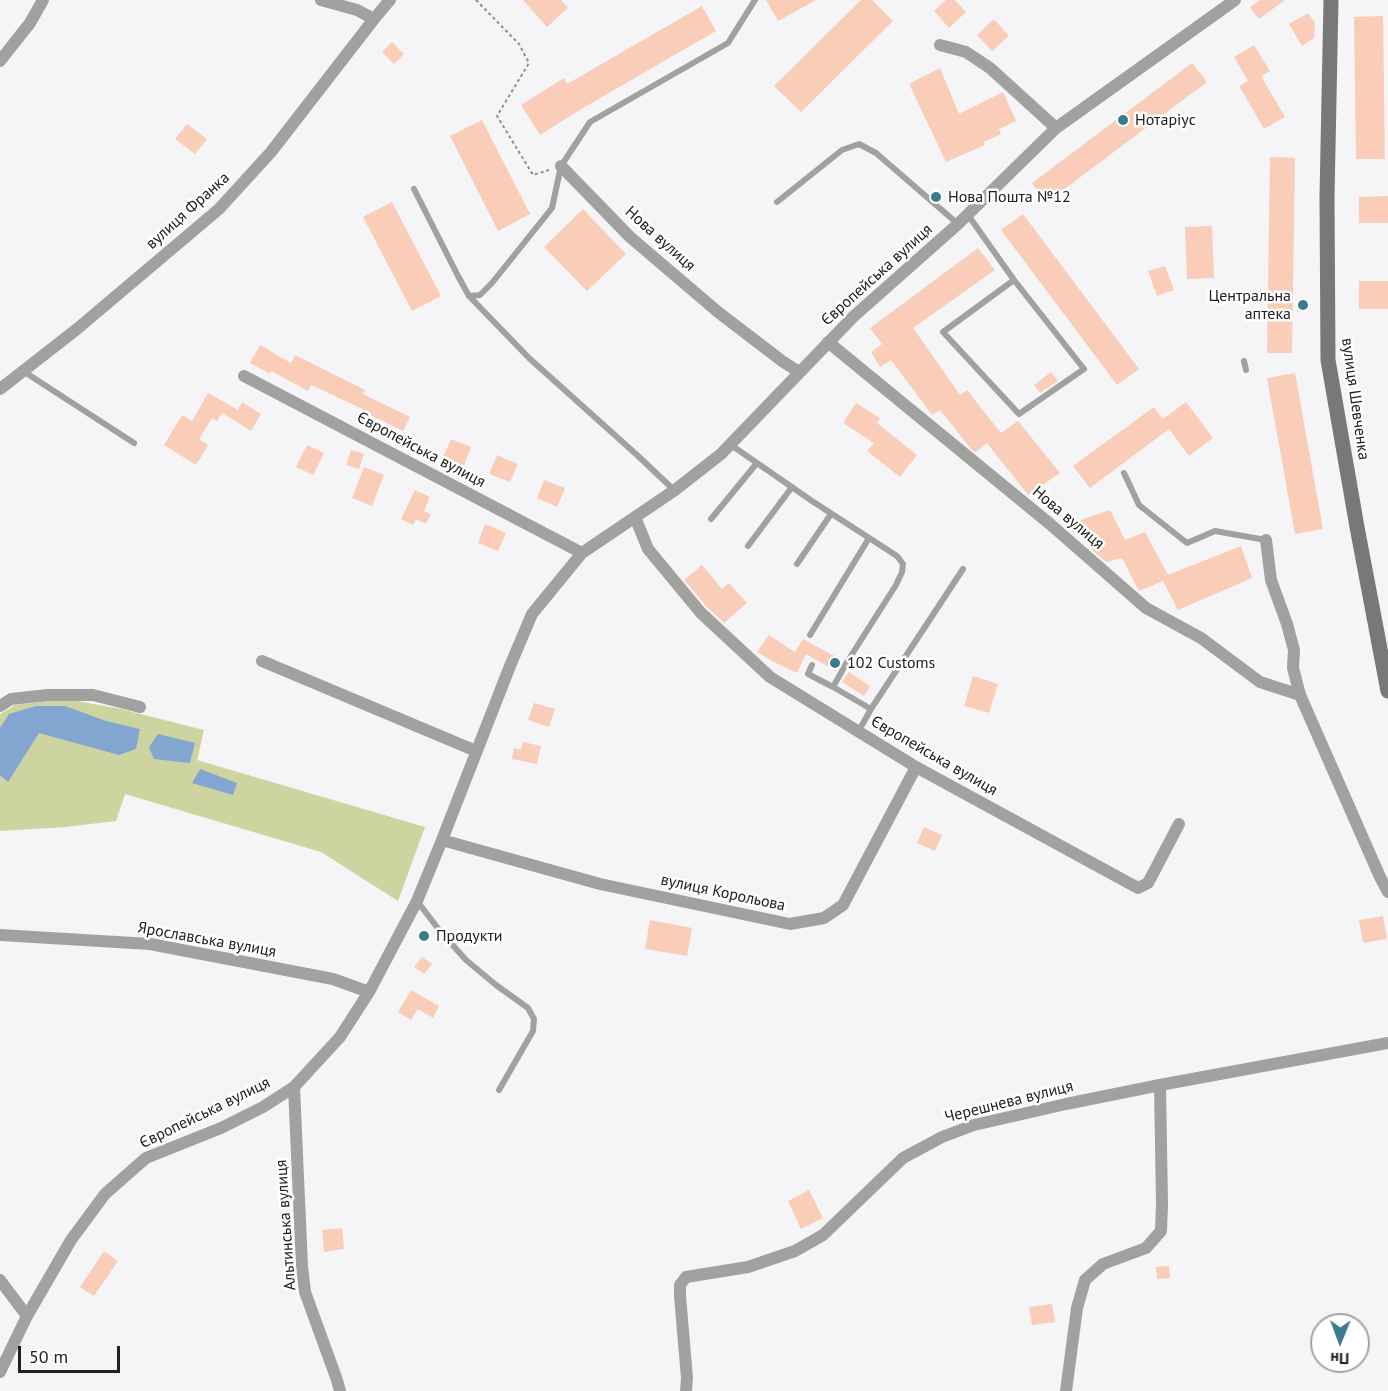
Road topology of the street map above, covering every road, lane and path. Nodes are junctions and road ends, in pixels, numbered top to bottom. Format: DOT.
graph roads {
  1 [pos="43,0"];
  2 [pos="321,0"];
  3 [pos="390,0"];
  4 [pos="476,0"];
  5 [pos="755,0"];
  6 [pos="1235,0"];
  7 [pos="1331,0"];
  8 [pos="374,19"];
  9 [pos="940,45"];
  10 [pos="0,61"];
  11 [pos="1056,128"];
  12 [pos="561,166"];
  13 [pos="414,189"];
  14 [pos="777,202"];
  15 [pos="968,215"];
  16 [pos="958,224"];
  17 [pos="1014,280"];
  18 [pos="469,296"];
  19 [pos="828,342"];
  20 [pos="1244,361"];
  21 [pos="1246,370"];
  22 [pos="23,371"];
  23 [pos="799,372"];
  24 [pos="244,376"];
  25 [pos="0,389"];
  26 [pos="134,443"];
  27 [pos="731,445"];
  28 [pos="757,463"];
  29 [pos="1124,473"];
  30 [pos="792,487"];
  31 [pos="675,490"];
  32 [pos="831,514"];
  33 [pos="635,517"];
  34 [pos="711,519"];
  35 [pos="869,538"];
  36 [pos="1266,540"];
  37 [pos="748,546"];
  38 [pos="582,553"];
  39 [pos="797,564"];
  40 [pos="963,568"];
  41 [pos="810,635"];
  42 [pos="262,661"];
  43 [pos="812,665"];
  44 [pos="833,687"];
  45 [pos="1388,691"];
  46 [pos="1300,695"];
  47 [pos="0,706"];
  48 [pos="140,707"];
  49 [pos="871,709"];
  50 [pos="862,725"];
  51 [pos="476,751"];
  52 [pos="916,767"];
  53 [pos="1179,824"];
  54 [pos="442,840"];
  55 [pos="1388,892"];
  56 [pos="417,901"];
  57 [pos="0,935"];
  58 [pos="369,992"];
  59 [pos="1388,1043"];
  60 [pos="1160,1085"];
  61 [pos="294,1087"];
  62 [pos="499,1090"];
  63 [pos="0,1280"];
  64 [pos="27,1316"];
  65 [pos="0,1372"];
  66 [pos="340,1391"];
  67 [pos="686,1391"];
  68 [pos="1066,1391"];
  1 -- 10 [label="street"];
  2 -- 8 [label="street"];
  3 -- 8 [label="street, вулиця Франка"];
  4 -- 12 [label="path"];
  5 -- 12 [label="lane"];
  6 -- 11 [label="street, Європейська вулиця"];
  7 -- 45 [label="main road, вулиця Шевченка"];
  8 -- 22 [label="street, вулиця Франка"];
  9 -- 11 [label="street"];
  11 -- 15 [label="street, Європейська вулиця"];
  12 -- 18 [label="lane"];
  12 -- 23 [label="street, Нова вулиця"];
  13 -- 18 [label="lane"];
  14 -- 16 [label="lane"];
  15 -- 16 [label="street, Європейська вулиця"];
  15 -- 17 [label="lane"];
  16 -- 19 [label="street, Європейська вулиця"];
  17 -- 17 [label="lane"];
  18 -- 31 [label="lane"];
  19 -- 23 [label="street, Європейська вулиця"];
  19 -- 46 [label="street, Нова вулиця"];
  20 -- 21 [label="lane"];
  22 -- 25 [label="street, вулиця Франка"];
  22 -- 26 [label="lane"];
  23 -- 27 [label="street, Європейська вулиця"];
  24 -- 38 [label="street, Європейська вулиця"];
  27 -- 28 [label="lane"];
  27 -- 31 [label="street, Європейська вулиця"];
  28 -- 30 [label="lane"];
  28 -- 34 [label="lane"];
  29 -- 36 [label="lane"];
  30 -- 32 [label="lane"];
  30 -- 37 [label="lane"];
  31 -- 33 [label="street, Європейська вулиця"];
  32 -- 35 [label="lane"];
  32 -- 39 [label="lane"];
  33 -- 38 [label="street, Європейська вулиця"];
  33 -- 52 [label="street, Європейська вулиця"];
  35 -- 41 [label="lane"];
  35 -- 44 [label="lane"];
  36 -- 46 [label="street"];
  38 -- 51 [label="street, Європейська вулиця"];
  40 -- 49 [label="lane"];
  42 -- 51 [label="street"];
  43 -- 44 [label="lane"];
  44 -- 49 [label="lane"];
  46 -- 55 [label="street"];
  47 -- 48 [label="street"];
  49 -- 50 [label="lane"];
  51 -- 54 [label="street, Європейська вулиця"];
  52 -- 53 [label="street, Європейська вулиця"];
  52 -- 54 [label="street, вулиця Корольова"];
  54 -- 56 [label="street, Європейська вулиця"];
  56 -- 58 [label="street, Європейська вулиця"];
  56 -- 62 [label="lane"];
  57 -- 58 [label="street, Ярославська вулиця"];
  58 -- 61 [label="street, Європейська вулиця"];
  59 -- 60 [label="street, Черешнева вулиця"];
  60 -- 67 [label="street, Черешнева вулиця"];
  60 -- 68 [label="street"];
  61 -- 64 [label="street, Європейська вулиця"];
  61 -- 66 [label="street, Альтинська вулиця"];
  63 -- 64 [label="street"];
  64 -- 65 [label="street, Європейська вулиця"];
}
